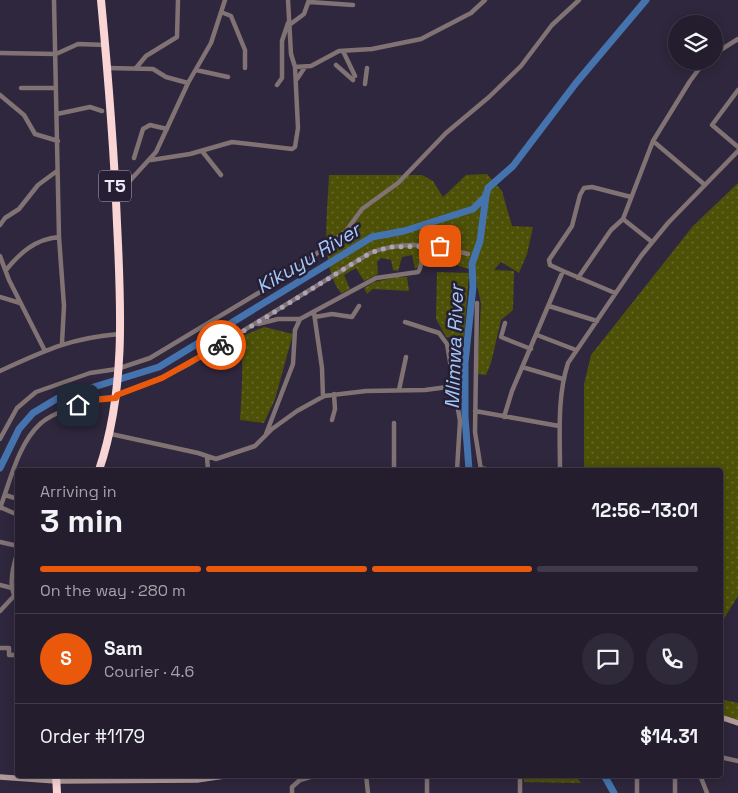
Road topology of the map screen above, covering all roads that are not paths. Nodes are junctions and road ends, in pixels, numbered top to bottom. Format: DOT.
graph roads {
  1 [pos="54,0"];
  2 [pos="101,0"];
  3 [pos="178,0"];
  4 [pos="225,0"];
  5 [pos="288,0"];
  6 [pos="486,0"];
  7 [pos="579,0"];
  8 [pos="310,1"];
  9 [pos="353,5"];
  10 [pos="221,12"];
  11 [pos="288,24"];
  12 [pos="738,39"];
  13 [pos="106,45"];
  14 [pos="723,48"];
  15 [pos="343,50"];
  16 [pos="0,53"];
  17 [pos="56,54"];
  18 [pos="336,65"];
  19 [pos="305,66"];
  20 [pos="295,67"];
  21 [pos="107,68"];
  22 [pos="136,68"];
  23 [pos="245,68"];
  24 [pos="366,68"];
  25 [pos="196,70"];
  26 [pos="698,70"];
  27 [pos="228,77"];
  28 [pos="297,79"];
  29 [pos="188,83"];
  30 [pos="365,84"];
  31 [pos="279,86"];
  32 [pos="22,88"];
  33 [pos="55,88"];
  34 [pos="738,90"];
  35 [pos="0,95"];
  36 [pos="102,112"];
  37 [pos="56,114"];
  38 [pos="167,130"];
  39 [pos="58,140"];
  40 [pos="653,141"];
  41 [pos="738,147"];
  42 [pos="202,151"];
  43 [pos="738,151"];
  44 [pos="134,158"];
  45 [pos="150,160"];
  46 [pos="57,171"];
  47 [pos="221,175"];
  48 [pos="706,185"];
  49 [pos="116,196"];
  50 [pos="631,197"];
  51 [pos="623,219"];
  52 [pos="0,225"];
  53 [pos="59,237"];
  54 [pos="652,242"];
  55 [pos="426,245"];
  56 [pos="468,254"];
  57 [pos="0,256"];
  58 [pos="6,270"];
  59 [pos="563,271"];
  60 [pos="578,278"];
  61 [pos="615,293"];
  62 [pos="0,297"];
  63 [pos="20,302"];
  64 [pos="477,304"];
  65 [pos="359,306"];
  66 [pos="549,306"];
  67 [pos="314,315"];
  68 [pos="300,319"];
  69 [pos="597,321"];
  70 [pos="406,322"];
  71 [pos="505,323"];
  72 [pos="251,326"];
  73 [pos="119,334"];
  74 [pos="536,336"];
  75 [pos="62,343"];
  76 [pos="531,348"];
  77 [pos="576,350"];
  78 [pos="45,351"];
  79 [pos="406,357"];
  80 [pos="522,367"];
  81 [pos="117,370"];
  82 [pos="0,371"];
  83 [pos="563,379"];
  84 [pos="455,386"];
  85 [pos="399,390"];
  86 [pos="334,394"];
  87 [pos="117,395"];
  88 [pos="323,397"];
  89 [pos="475,411"];
  90 [pos="504,417"];
  91 [pos="332,420"];
  92 [pos="394,423"];
  93 [pos="560,426"];
  94 [pos="111,434"];
  95 [pos="266,435"];
  96 [pos="0,439"];
  97 [pos="207,457"];
  98 [pos="16,468"];
  99 [pos="100,468"];
  100 [pos="208,468"];
  101 [pos="394,468"];
  102 [pos="457,468"];
  103 [pos="481,468"];
  104 [pos="560,468"];
  105 [pos="15,470"];
  106 [pos="5,495"];
  107 [pos="15,498"];
  108 [pos="0,508"];
  109 [pos="15,514"];
  110 [pos="0,542"];
  111 [pos="15,545"];
  112 [pos="15,570"];
  113 [pos="0,585"];
  114 [pos="12,588"];
  115 [pos="15,595"];
  116 [pos="15,598"];
  117 [pos="0,612"];
  118 [pos="0,648"];
  119 [pos="15,656"];
  120 [pos="723,718"];
  121 [pos="738,723"];
  122 [pos="723,758"];
  123 [pos="738,762"];
  124 [pos="0,777"];
  125 [pos="15,777"];
  126 [pos="56,778"];
  127 [pos="306,778"];
  128 [pos="366,778"];
  129 [pos="427,778"];
  130 [pos="520,778"];
  131 [pos="637,778"];
  132 [pos="675,778"];
  133 [pos="701,778"];
  134 [pos="57,793"];
  135 [pos="290,793"];
  136 [pos="368,793"];
  137 [pos="426,793"];
  138 [pos="520,793"];
  139 [pos="637,793"];
  140 [pos="675,793"];
  141 [pos="707,793"];
  1 -- 17 [label="street"];
  2 -- 13 [label="highway, T5"];
  3 -- 22 [label="street"];
  4 -- 10 [label="street"];
  5 -- 11 [label="street"];
  6 -- 15 [label="street"];
  7 -- 81 [label="street"];
  8 -- 9 [label="street"];
  8 -- 11 [label="street"];
  10 -- 23 [label="street"];
  10 -- 25 [label="street"];
  11 -- 20 [label="street"];
  11 -- 31 [label="street"];
  12 -- 14 [label="street"];
  13 -- 17 [label="street"];
  13 -- 21 [label="highway, T5"];
  15 -- 18 [label="street"];
  15 -- 19 [label="street"];
  16 -- 17 [label="street"];
  17 -- 33 [label="street"];
  19 -- 20 [label="street"];
  19 -- 28 [label="street"];
  20 -- 28 [label="street"];
  21 -- 22 [label="street"];
  21 -- 49 [label="highway, T5"];
  22 -- 29 [label="street"];
  24 -- 30 [label="street"];
  25 -- 27 [label="street"];
  25 -- 29 [label="street"];
  26 -- 40 [label="street"];
  28 -- 42 [label="street"];
  29 -- 38 [label="street"];
  32 -- 33 [label="street"];
  33 -- 37 [label="street"];
  34 -- 41 [label="street"];
  35 -- 39 [label="street"];
  36 -- 37 [label="street"];
  37 -- 39 [label="street"];
  38 -- 44 [label="street"];
  38 -- 45 [label="street"];
  39 -- 46 [label="street"];
  40 -- 48 [label="street"];
  40 -- 50 [label="street"];
  42 -- 45 [label="street"];
  42 -- 47 [label="street"];
  43 -- 48 [label="street"];
  45 -- 49 [label="street"];
  46 -- 52 [label="street"];
  46 -- 53 [label="street"];
  48 -- 54 [label="street"];
  49 -- 73 [label="highway, T5"];
  50 -- 51 [label="street"];
  50 -- 59 [label="street"];
  51 -- 54 [label="street"];
  51 -- 60 [label="street"];
  53 -- 58 [label="street"];
  53 -- 75 [label="street"];
  54 -- 61 [label="street"];
  55 -- 56 [label="street"];
  55 -- 67 [label="street"];
  55 -- 72 [label="street"];
  57 -- 58 [label="street"];
  58 -- 63 [label="street"];
  59 -- 60 [label="street"];
  59 -- 66 [label="street"];
  60 -- 61 [label="street"];
  61 -- 69 [label="street"];
  62 -- 63 [label="street"];
  63 -- 78 [label="street"];
  64 -- 89 [label="street"];
  65 -- 67 [label="street"];
  66 -- 69 [label="street"];
  66 -- 74 [label="street"];
  67 -- 68 [label="street"];
  67 -- 88 [label="street"];
  68 -- 72 [label="street"];
  68 -- 95 [label="street"];
  69 -- 77 [label="street"];
  70 -- 84 [label="street"];
  71 -- 76 [label="street"];
  72 -- 87 [label="street"];
  73 -- 75 [label="street"];
  73 -- 81 [label="highway, T5"];
  74 -- 76 [label="street"];
  74 -- 77 [label="street"];
  75 -- 78 [label="street"];
  76 -- 80 [label="street"];
  77 -- 83 [label="street"];
  78 -- 82 [label="street"];
  79 -- 85 [label="street"];
  80 -- 83 [label="street"];
  80 -- 90 [label="street"];
  81 -- 87 [label="highway, T5"];
  81 -- 96 [label="street"];
  83 -- 93 [label="street"];
  84 -- 85 [label="street"];
  84 -- 102 [label="street"];
  85 -- 86 [label="street"];
  86 -- 88 [label="street"];
  86 -- 91 [label="street"];
  87 -- 94 [label="highway, T5"];
  87 -- 98 [label="street"];
  88 -- 95 [label="street"];
  89 -- 90 [label="street"];
  89 -- 103 [label="street"];
  90 -- 93 [label="street"];
  92 -- 101 [label="street"];
  93 -- 104 [label="street"];
  94 -- 97 [label="street"];
  94 -- 99 [label="highway, T5"];
  95 -- 97 [label="street"];
  97 -- 100 [label="street"];
  105 -- 106 [label="street"];
  106 -- 107 [label="street"];
  106 -- 108 [label="street"];
  108 -- 109 [label="street"];
  110 -- 111 [label="street"];
  112 -- 114 [label="street"];
  113 -- 114 [label="street"];
  114 -- 115 [label="street"];
  116 -- 117 [label="street"];
  118 -- 119 [label="street"];
  120 -- 121 [label="street"];
  122 -- 123 [label="street"];
  124 -- 125 [label="street"];
  126 -- 134 [label="highway"];
  127 -- 135 [label="street"];
  128 -- 136 [label="street"];
  129 -- 137 [label="street"];
  130 -- 138 [label="street"];
  131 -- 139 [label="street"];
  132 -- 140 [label="street"];
  133 -- 141 [label="street"];
}
